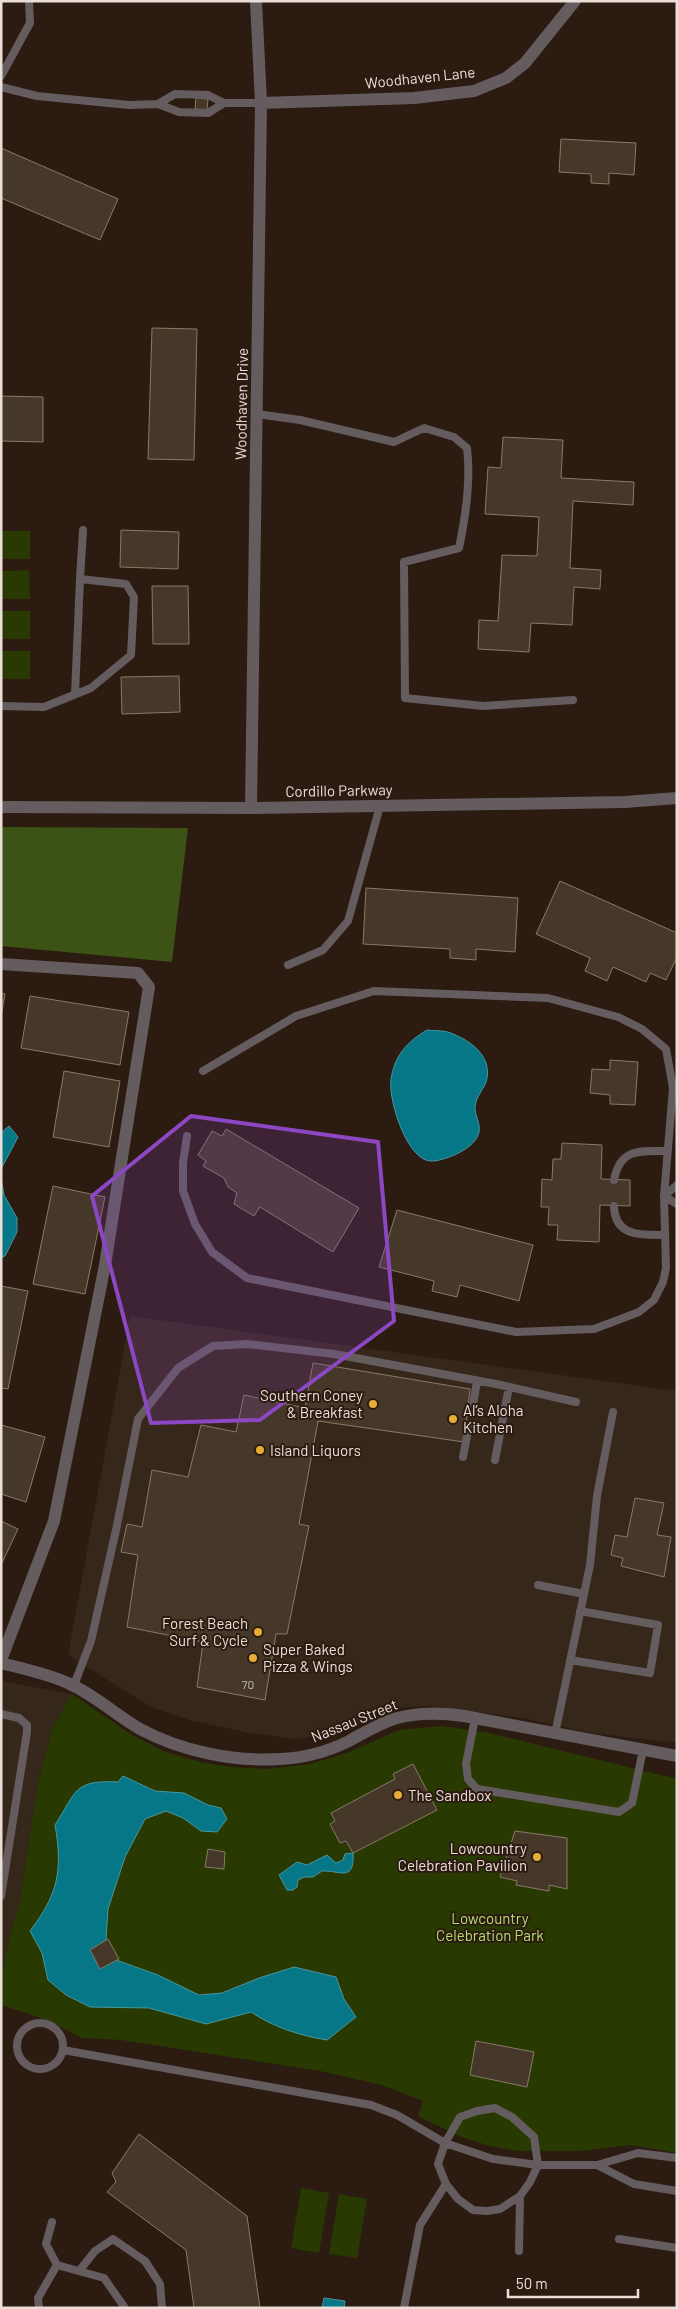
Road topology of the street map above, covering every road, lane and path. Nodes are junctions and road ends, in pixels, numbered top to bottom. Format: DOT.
graph roads {
  1 [pos="29,1"];
  2 [pos="256,1"];
  3 [pos="575,1"];
  4 [pos="1,76"];
  5 [pos="1,88"];
  6 [pos="224,103"];
  7 [pos="261,103"];
  8 [pos="158,104"];
  9 [pos="257,414"];
  10 [pos="83,530"];
  11 [pos="80,578"];
  12 [pos="75,694"];
  13 [pos="573,700"];
  14 [pos="1,706"];
  15 [pos="677,798"];
  16 [pos="380,806"];
  17 [pos="1,807"];
  18 [pos="251,808"];
  19 [pos="1,964"];
  20 [pos="288,965"];
  21 [pos="203,1071"];
  22 [pos="187,1136"];
  23 [pos="667,1151"];
  24 [pos="614,1180"];
  25 [pos="677,1185"];
  26 [pos="664,1196"];
  27 [pos="677,1204"];
  28 [pos="614,1206"];
  29 [pos="665,1235"];
  30 [pos="477,1381"];
  31 [pos="508,1387"];
  32 [pos="576,1402"];
  33 [pos="472,1411"];
  34 [pos="613,1412"];
  35 [pos="469,1426"];
  36 [pos="463,1457"];
  37 [pos="495,1460"];
  38 [pos="538,1585"];
  39 [pos="584,1594"];
  40 [pos="580,1611"];
  41 [pos="570,1660"];
  42 [pos="1,1661"];
  43 [pos="74,1685"];
  44 [pos="1,1714"];
  45 [pos="475,1718"];
  46 [pos="555,1734"];
  47 [pos="643,1750"];
  48 [pos="677,1756"];
  49 [pos="1,1896"];
  50 [pos="63,2050"];
  51 [pos="445,2143"];
  52 [pos="677,2158"];
  53 [pos="597,2165"];
  54 [pos="538,2166"];
  55 [pos="446,2184"];
  56 [pos="677,2192"];
  57 [pos="520,2196"];
  58 [pos="52,2222"];
  59 [pos="619,2239"];
  60 [pos="677,2248"];
  61 [pos="519,2251"];
  62 [pos="57,2265"];
  63 [pos="79,2271"];
  64 [pos="39,2308"];
  65 [pos="125,2308"];
  66 [pos="162,2308"];
  67 [pos="404,2308"];
  1 -- 4 [label="lane"];
  2 -- 7 [label="street, Woodhaven Drive"];
  3 -- 7 [label="street, Woodhaven Lane"];
  5 -- 8 [label="lane"];
  6 -- 7 [label="lane"];
  6 -- 8 [label="lane"];
  6 -- 8 [label="lane"];
  7 -- 9 [label="street, Woodhaven Drive"];
  9 -- 13 [label="lane"];
  9 -- 18 [label="street, Woodhaven Drive"];
  10 -- 11 [label="lane"];
  11 -- 12 [label="lane"];
  11 -- 12 [label="lane"];
  12 -- 14 [label="lane"];
  15 -- 16 [label="street, Cordillo Parkway"];
  16 -- 18 [label="street, Cordillo Parkway"];
  16 -- 20 [label="lane"];
  17 -- 18 [label="street, Cordillo Parkway"];
  19 -- 42 [label="street"];
  21 -- 23 [label="lane"];
  22 -- 29 [label="lane"];
  23 -- 24 [label="lane"];
  23 -- 26 [label="lane"];
  25 -- 26 [label="lane"];
  26 -- 27 [label="lane"];
  26 -- 29 [label="lane"];
  28 -- 29 [label="lane"];
  30 -- 31 [label="lane"];
  30 -- 33 [label="lane"];
  30 -- 43 [label="lane"];
  31 -- 32 [label="lane"];
  31 -- 37 [label="lane"];
  34 -- 39 [label="lane"];
  35 -- 36 [label="lane"];
  38 -- 39 [label="lane"];
  39 -- 40 [label="lane"];
  40 -- 41 [label="lane"];
  40 -- 41 [label="lane"];
  41 -- 46 [label="lane"];
  42 -- 43 [label="street, Nassau Street"];
  43 -- 45 [label="street, Nassau Street"];
  44 -- 49 [label="lane"];
  45 -- 46 [label="street, Nassau Street"];
  45 -- 47 [label="lane"];
  46 -- 47 [label="street, Nassau Street"];
  47 -- 48 [label="street, Nassau Street"];
  50 -- 50 [label="lane"];
  50 -- 51 [label="lane"];
  51 -- 54 [label="lane"];
  51 -- 54 [label="lane"];
  51 -- 55 [label="lane"];
  52 -- 53 [label="lane"];
  53 -- 54 [label="lane"];
  53 -- 56 [label="lane"];
  54 -- 57 [label="lane"];
  55 -- 57 [label="lane"];
  55 -- 67 [label="lane"];
  57 -- 61 [label="lane"];
  58 -- 62 [label="lane"];
  59 -- 60 [label="lane"];
  62 -- 63 [label="lane"];
  62 -- 64 [label="lane"];
  63 -- 65 [label="lane"];
  63 -- 66 [label="lane"];
}
